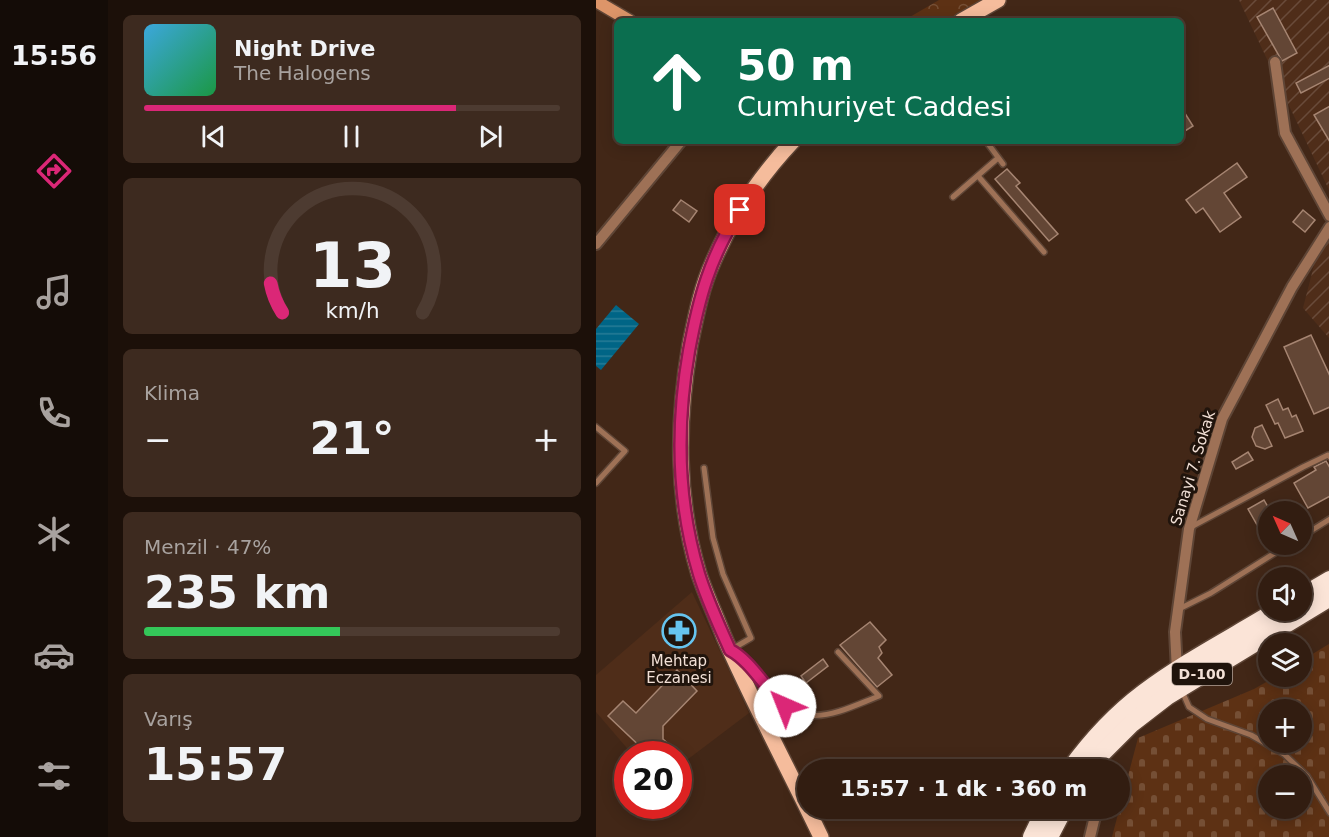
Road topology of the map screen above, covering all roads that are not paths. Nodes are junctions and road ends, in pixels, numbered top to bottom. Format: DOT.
graph roads {
  1 [pos="998,0"];
  2 [pos="596,1"];
  3 [pos="625,18"];
  4 [pos="966,18"];
  5 [pos="1276,62"];
  6 [pos="679,144"];
  7 [pos="790,144"];
  8 [pos="988,144"];
  9 [pos="998,158"];
  10 [pos="1003,164"];
  11 [pos="978,176"];
  12 [pos="953,197"];
  13 [pos="1330,216"];
  14 [pos="1330,227"];
  15 [pos="596,244"];
  16 [pos="1044,252"];
  17 [pos="596,427"];
  18 [pos="1330,457"];
  19 [pos="704,468"];
  20 [pos="596,483"];
  21 [pos="1330,519"];
  22 [pos="1189,529"];
  23 [pos="1312,530"];
  24 [pos="1271,555"];
  25 [pos="1330,580"];
  26 [pos="1312,591"];
  27 [pos="1330,597"];
  28 [pos="1178,610"];
  29 [pos="1262,621"];
  30 [pos="730,650"];
  31 [pos="838,652"];
  32 [pos="1179,679"];
  33 [pos="1079,759"];
  34 [pos="1098,759"];
  35 [pos="1330,813"];
  36 [pos="1041,819"];
  37 [pos="1058,819"];
  38 [pos="1094,819"];
  39 [pos="821,837"];
  40 [pos="1032,837"];
  41 [pos="1049,837"];
  42 [pos="1090,837"];
  1 -- 4 [label="main road"];
  2 -- 3 [label="street"];
  5 -- 13 [label="street"];
  6 -- 15 [label="street"];
  7 -- 30 [label="main road"];
  8 -- 9 [label="lane"];
  9 -- 10 [label="lane"];
  9 -- 11 [label="lane"];
  11 -- 12 [label="lane"];
  11 -- 16 [label="lane"];
  14 -- 22 [label="street, Sanayi 7. Sokak"];
  17 -- 20 [label="lane"];
  18 -- 22 [label="lane"];
  19 -- 30 [label="lane"];
  21 -- 23 [label="lane"];
  22 -- 28 [label="street, Sanayi 7. Sokak"];
  24 -- 28 [label="lane"];
  25 -- 26 [label="highway"];
  27 -- 32 [label="highway, D-100"];
  28 -- 32 [label="street, Sanayi 7. Sokak"];
  29 -- 32 [label="highway, D-100"];
  30 -- 31 [label="lane"];
  30 -- 39 [label="main road"];
  32 -- 33 [label="highway, D-100"];
  32 -- 34 [label="highway, D-100"];
  32 -- 35 [label="lane"];
  36 -- 40 [label="highway"];
  37 -- 41 [label="highway"];
  38 -- 42 [label="street"];
}
